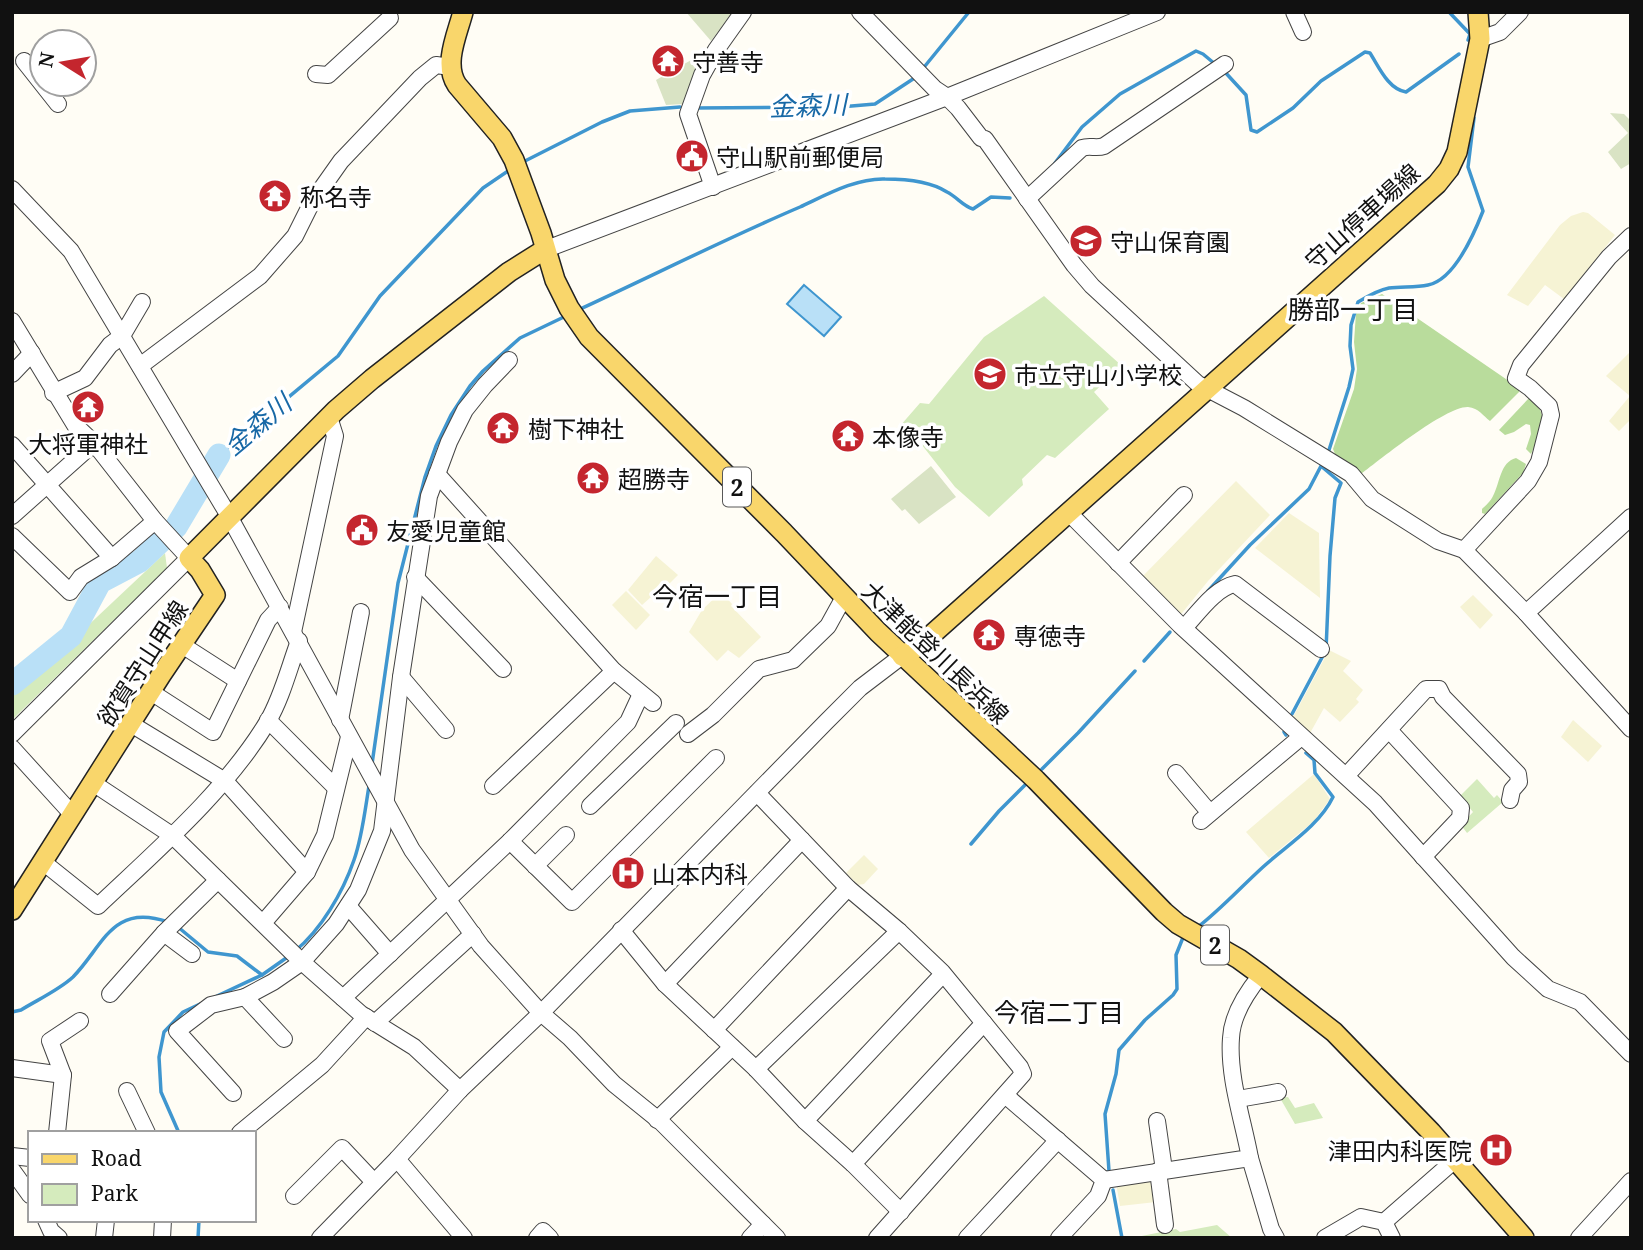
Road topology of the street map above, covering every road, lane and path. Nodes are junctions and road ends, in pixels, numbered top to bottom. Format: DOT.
graph roads {
  1 [pos="463,12"];
  2 [pos="743,12"];
  3 [pos="860,12"];
  4 [pos="1157,12"];
  5 [pos="1294,12"];
  6 [pos="1478,12"];
  7 [pos="1520,12"];
  8 [pos="390,18"];
  9 [pos="1303,32"];
  10 [pos="1480,39"];
  11 [pos="24,61"];
  12 [pos="1225,65"];
  13 [pos="450,67"];
  14 [pos="316,74"];
  15 [pos="947,97"];
  16 [pos="58,104"];
  17 [pos="713,187"];
  18 [pos="12,189"];
  19 [pos="1027,199"];
  20 [pos="1627,246"];
  21 [pos="544,250"];
  22 [pos="142,302"];
  23 [pos="12,321"];
  24 [pos="122,336"];
  25 [pos="32,353"];
  26 [pos="509,360"];
  27 [pos="140,366"];
  28 [pos="12,374"];
  29 [pos="1207,388"];
  30 [pos="53,393"];
  31 [pos="329,418"];
  32 [pos="94,443"];
  33 [pos="12,445"];
  34 [pos="437,474"];
  35 [pos="47,485"];
  36 [pos="1184,495"];
  37 [pos="1069,513"];
  38 [pos="12,516"];
  39 [pos="230,516"];
  40 [pos="1631,517"];
  41 [pos="155,521"];
  42 [pos="12,536"];
  43 [pos="1464,550"];
  44 [pos="112,558"];
  45 [pos="189,558"];
  46 [pos="1118,563"];
  47 [pos="415,577"];
  48 [pos="844,597"];
  49 [pos="280,607"];
  50 [pos="361,612"];
  51 [pos="1526,613"];
  52 [pos="1184,628"];
  53 [pos="296,636"];
  54 [pos="182,645"];
  55 [pos="1321,649"];
  56 [pos="902,656"];
  57 [pos="503,669"];
  58 [pos="614,671"];
  59 [pos="401,677"];
  60 [pos="238,681"];
  61 [pos="151,692"];
  62 [pos="268,720"];
  63 [pos="340,720"];
  64 [pos="131,724"];
  65 [pos="1631,729"];
  66 [pos="446,730"];
  67 [pos="1389,730"];
  68 [pos="12,734"];
  69 [pos="349,737"];
  70 [pos="1301,737"];
  71 [pos="12,748"];
  72 [pos="716,758"];
  73 [pos="1176,773"];
  74 [pos="1346,776"];
  75 [pos="225,781"];
  76 [pos="93,783"];
  77 [pos="493,786"];
  78 [pos="335,788"];
  79 [pos="757,793"];
  80 [pos="1510,800"];
  81 [pos="386,803"];
  82 [pos="590,806"];
  83 [pos="72,814"];
  84 [pos="566,835"];
  85 [pos="173,836"];
  86 [pos="802,840"];
  87 [pos="510,841"];
  88 [pos="1423,857"];
  89 [pos="43,862"];
  90 [pos="535,866"];
  91 [pos="307,872"];
  92 [pos="218,880"];
  93 [pos="848,888"];
  94 [pos="448,900"];
  95 [pos="348,906"];
  96 [pos="12,910"];
  97 [pos="262,923"];
  98 [pos="621,930"];
  99 [pos="899,931"];
  100 [pos="164,933"];
  101 [pos="473,934"];
  102 [pos="192,954"];
  103 [pos="390,954"];
  104 [pos="300,960"];
  105 [pos="943,974"];
  106 [pos="1261,975"];
  107 [pos="665,984"];
  108 [pos="110,994"];
  109 [pos="245,996"];
  110 [pos="343,998"];
  111 [pos="541,1013"];
  112 [pos="370,1020"];
  113 [pos="80,1021"];
  114 [pos="984,1023"];
  115 [pos="714,1030"];
  116 [pos="285,1039"];
  117 [pos="732,1047"];
  118 [pos="1631,1054"];
  119 [pos="12,1068"];
  120 [pos="756,1069"];
  121 [pos="63,1075"];
  122 [pos="460,1090"];
  123 [pos="127,1091"];
  124 [pos="1278,1092"];
  125 [pos="233,1093"];
  126 [pos="1005,1095"];
  127 [pos="1238,1099"];
  128 [pos="657,1120"];
  129 [pos="806,1121"];
  130 [pos="1157,1121"];
  131 [pos="57,1131"];
  132 [pos="146,1131"];
  133 [pos="242,1131"];
  134 [pos="1058,1140"];
  135 [pos="1250,1158"];
  136 [pos="397,1159"];
  137 [pos="1456,1160"];
  138 [pos="853,1164"];
  139 [pos="1161,1171"];
  140 [pos="13,1174"];
  141 [pos="1104,1180"];
  142 [pos="1631,1181"];
  143 [pos="374,1182"];
  144 [pos="28,1193"];
  145 [pos="294,1196"];
  146 [pos="901,1212"];
  147 [pos="1384,1222"];
  148 [pos="763,1224"];
  149 [pos="1165,1225"];
  150 [pos="320,1238"];
  151 [pos="464,1238"];
  152 [pos="537,1238"];
  153 [pos="550,1238"];
  154 [pos="750,1238"];
  155 [pos="777,1238"];
  156 [pos="877,1238"];
  157 [pos="967,1238"];
  158 [pos="1059,1238"];
  159 [pos="1276,1238"];
  160 [pos="1325,1238"];
  161 [pos="1392,1238"];
  162 [pos="1524,1238"];
  163 [pos="1579,1238"];
  1 -- 13 [label="main road"];
  2 -- 17 [label="street"];
  3 -- 15 [label="street"];
  4 -- 15 [label="street"];
  5 -- 9 [label="street"];
  6 -- 10 [label="main road, 守山停車場線"];
  7 -- 10 [label="street"];
  8 -- 14 [label="street"];
  10 -- 29 [label="main road, 守山停車場線"];
  11 -- 16 [label="street"];
  12 -- 19 [label="street"];
  13 -- 21 [label="main road, 大津能登川長浜線 / 2"];
  13 -- 27 [label="street"];
  15 -- 17 [label="street"];
  15 -- 19 [label="street"];
  17 -- 21 [label="street"];
  18 -- 24 [label="street"];
  19 -- 29 [label="street"];
  20 -- 43 [label="street"];
  21 -- 31 [label="main road"];
  21 -- 48 [label="main road, 大津能登川長浜線 / 2"];
  22 -- 24 [label="street"];
  23 -- 25 [label="street"];
  24 -- 27 [label="street"];
  24 -- 30 [label="street"];
  25 -- 28 [label="street"];
  25 -- 30 [label="street"];
  26 -- 34 [label="street"];
  27 -- 39 [label="street"];
  29 -- 37 [label="main road, 守山停車場線"];
  29 -- 43 [label="street"];
  30 -- 32 [label="street"];
  31 -- 39 [label="main road"];
  31 -- 53 [label="street"];
  32 -- 35 [label="street"];
  32 -- 41 [label="street"];
  33 -- 35 [label="street"];
  34 -- 47 [label="street"];
  34 -- 58 [label="street"];
  35 -- 38 [label="street"];
  35 -- 44 [label="street"];
  36 -- 46 [label="street"];
  37 -- 46 [label="street"];
  37 -- 56 [label="main road, 守山停車場線"];
  39 -- 45 [label="main road"];
  39 -- 49 [label="street"];
  40 -- 51 [label="street"];
  41 -- 44 [label="street"];
  41 -- 45 [label="street"];
  42 -- 44 [label="street"];
  43 -- 51 [label="street"];
  45 -- 54 [label="main road, 欲賀守山甲線"];
  45 -- 68 [label="street"];
  46 -- 52 [label="street"];
  47 -- 57 [label="street"];
  47 -- 59 [label="street"];
  48 -- 56 [label="main road, 大津能登川長浜線 / 2"];
  48 -- 82 [label="street"];
  49 -- 53 [label="street"];
  49 -- 60 [label="street"];
  50 -- 63 [label="street"];
  51 -- 65 [label="street"];
  52 -- 55 [label="street"];
  52 -- 70 [label="street"];
  53 -- 62 [label="street"];
  53 -- 63 [label="street"];
  54 -- 60 [label="street"];
  54 -- 61 [label="main road, 欲賀守山甲線"];
  56 -- 79 [label="street"];
  56 -- 106 [label="main road, 大津能登川長浜線 / 2"];
  58 -- 77 [label="street"];
  58 -- 87 [label="street"];
  59 -- 66 [label="street"];
  59 -- 81 [label="street"];
  60 -- 61 [label="street"];
  61 -- 64 [label="main road, 欲賀守山甲線"];
  62 -- 75 [label="street"];
  62 -- 78 [label="street"];
  63 -- 69 [label="street"];
  64 -- 75 [label="street"];
  64 -- 76 [label="main road, 欲賀守山甲線"];
  67 -- 74 [label="street"];
  67 -- 80 [label="street"];
  67 -- 88 [label="street"];
  69 -- 78 [label="street"];
  69 -- 81 [label="street"];
  70 -- 73 [label="street"];
  70 -- 74 [label="street"];
  71 -- 83 [label="street"];
  72 -- 90 [label="street"];
  74 -- 88 [label="street"];
  75 -- 85 [label="street"];
  75 -- 91 [label="street"];
  76 -- 83 [label="main road, 欲賀守山甲線"];
  76 -- 85 [label="street"];
  78 -- 91 [label="street"];
  79 -- 86 [label="street"];
  79 -- 98 [label="street"];
  81 -- 94 [label="street"];
  81 -- 95 [label="street"];
  83 -- 89 [label="main road, 欲賀守山甲線"];
  84 -- 90 [label="street"];
  85 -- 89 [label="street"];
  85 -- 92 [label="street"];
  86 -- 93 [label="street"];
  86 -- 107 [label="street"];
  87 -- 90 [label="street"];
  87 -- 94 [label="street"];
  88 -- 118 [label="street"];
  89 -- 96 [label="main road, 欲賀守山甲線"];
  91 -- 97 [label="street"];
  92 -- 97 [label="street"];
  92 -- 100 [label="street"];
  93 -- 99 [label="street"];
  93 -- 115 [label="street"];
  94 -- 101 [label="street"];
  94 -- 103 [label="street"];
  95 -- 103 [label="street"];
  95 -- 104 [label="street"];
  97 -- 104 [label="street"];
  98 -- 107 [label="street"];
  98 -- 111 [label="street"];
  99 -- 105 [label="street"];
  99 -- 120 [label="street"];
  100 -- 102 [label="street"];
  100 -- 108 [label="street"];
  101 -- 111 [label="street"];
  101 -- 112 [label="street"];
  103 -- 110 [label="street"];
  104 -- 109 [label="street"];
  104 -- 110 [label="street"];
  105 -- 114 [label="street"];
  105 -- 129 [label="street"];
  106 -- 127 [label="street"];
  106 -- 137 [label="main road, 大津能登川長浜線 / 2"];
  107 -- 115 [label="street"];
  109 -- 116 [label="street"];
  109 -- 125 [label="street"];
  110 -- 112 [label="street"];
  111 -- 122 [label="street"];
  111 -- 128 [label="street"];
  112 -- 122 [label="street"];
  112 -- 133 [label="street"];
  113 -- 121 [label="street"];
  114 -- 126 [label="street"];
  114 -- 138 [label="street"];
  115 -- 117 [label="street"];
  117 -- 120 [label="street"];
  117 -- 128 [label="street"];
  119 -- 121 [label="street"];
  120 -- 129 [label="street"];
  121 -- 131 [label="street"];
  122 -- 136 [label="street"];
  123 -- 132 [label="street"];
  124 -- 127 [label="street"];
  126 -- 134 [label="street"];
  126 -- 146 [label="street"];
  127 -- 135 [label="street"];
  128 -- 148 [label="street"];
  129 -- 138 [label="street"];
  130 -- 139 [label="street"];
  134 -- 141 [label="street"];
  134 -- 157 [label="street"];
  135 -- 139 [label="street"];
  135 -- 159 [label="street"];
  136 -- 143 [label="street"];
  136 -- 151 [label="street"];
  137 -- 147 [label="street"];
  137 -- 162 [label="main road, 大津能登川長浜線 / 2"];
  138 -- 146 [label="street"];
  139 -- 141 [label="street"];
  139 -- 149 [label="street"];
  140 -- 144 [label="street"];
  141 -- 158 [label="street"];
  142 -- 163 [label="street"];
  143 -- 145 [label="street"];
  143 -- 150 [label="street"];
  146 -- 156 [label="street"];
  147 -- 160 [label="street"];
  147 -- 161 [label="street"];
  148 -- 154 [label="street"];
  148 -- 155 [label="street"];
  152 -- 153 [label="street"];
}
